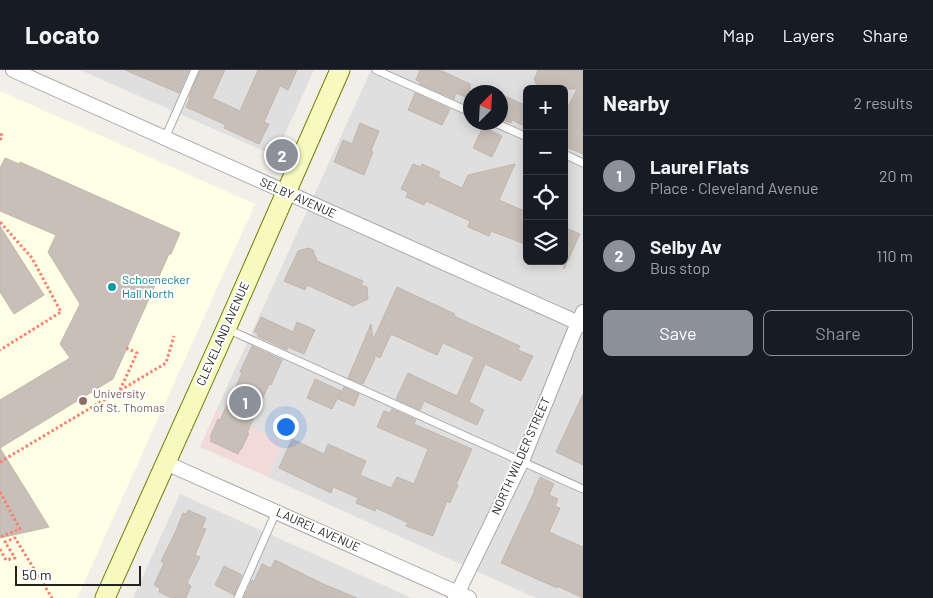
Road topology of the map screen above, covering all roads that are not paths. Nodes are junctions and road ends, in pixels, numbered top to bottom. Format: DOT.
graph roads {
  1 [pos="13,70"];
  2 [pos="194,70"];
  3 [pos="340,70"];
  4 [pos="376,70"];
  5 [pos="463,109"];
  6 [pos="508,128"];
  7 [pos="523,135"];
  8 [pos="165,138"];
  9 [pos="568,156"];
  10 [pos="583,163"];
  11 [pos="285,192"];
  12 [pos="581,320"];
  13 [pos="226,329"];
  14 [pos="522,461"];
  15 [pos="166,463"];
  16 [pos="583,489"];
  17 [pos="276,511"];
  18 [pos="461,596"];
  19 [pos="105,598"];
  20 [pos="238,598"];
  1 -- 8 [label="street, SELBY AVENUE"];
  2 -- 8 [label="lane"];
  3 -- 11 [label="street, CLEVELAND AVENUE"];
  4 -- 5 [label="lane"];
  6 -- 7 [label="lane"];
  8 -- 11 [label="street, SELBY AVENUE"];
  9 -- 10 [label="lane"];
  11 -- 12 [label="street, SELBY AVENUE"];
  11 -- 13 [label="street, CLEVELAND AVENUE"];
  12 -- 14 [label="street, NORTH WILDER STREET"];
  13 -- 14 [label="lane"];
  13 -- 15 [label="street, CLEVELAND AVENUE"];
  14 -- 16 [label="lane"];
  14 -- 18 [label="street, NORTH WILDER STREET"];
  15 -- 17 [label="street, LAUREL AVENUE"];
  15 -- 19 [label="street, CLEVELAND AVENUE"];
  17 -- 18 [label="street, LAUREL AVENUE"];
  17 -- 20 [label="lane"];
}
